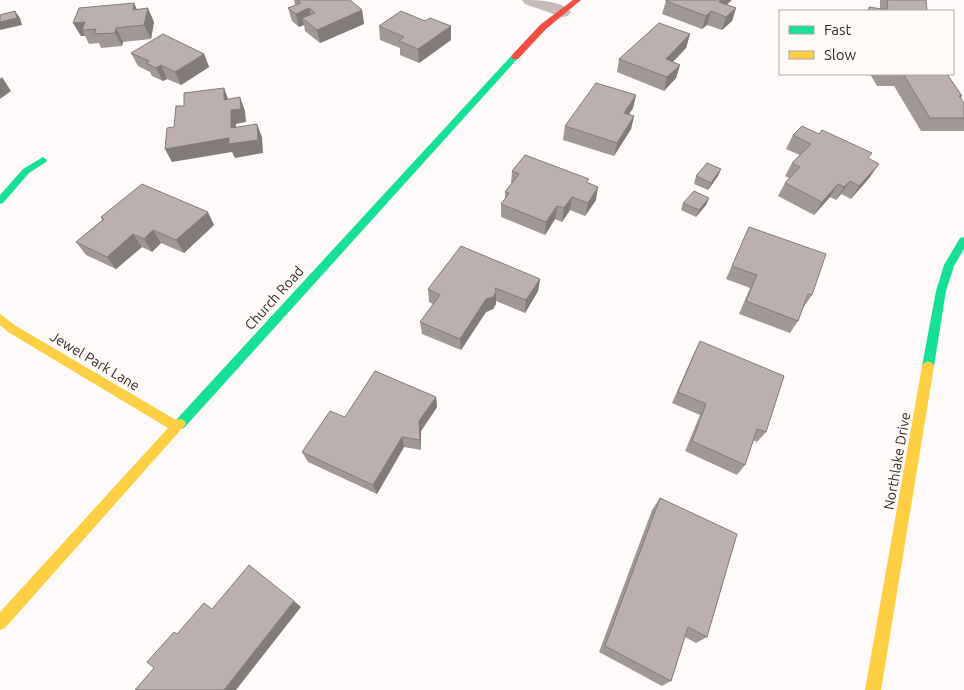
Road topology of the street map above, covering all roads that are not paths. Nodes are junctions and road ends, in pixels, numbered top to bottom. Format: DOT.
graph roads {
  1 [pos="531,0"];
  2 [pos="577,0"];
  3 [pos="562,12"];
  4 [pos="43,160"];
  5 [pos="0,201"];
  6 [pos="964,242"];
  7 [pos="0,318"];
  8 [pos="177,427"];
  9 [pos="0,623"];
  10 [pos="873,690"];
  1 -- 3 [label="street"];
  2 -- 3 [label="street, Church Road"];
  3 -- 8 [label="street, Church Road"];
  4 -- 5 [label="street"];
  6 -- 10 [label="street, Northlake Drive"];
  7 -- 8 [label="street, Jewel Park Lane"];
  8 -- 9 [label="street, Church Road"];
}
